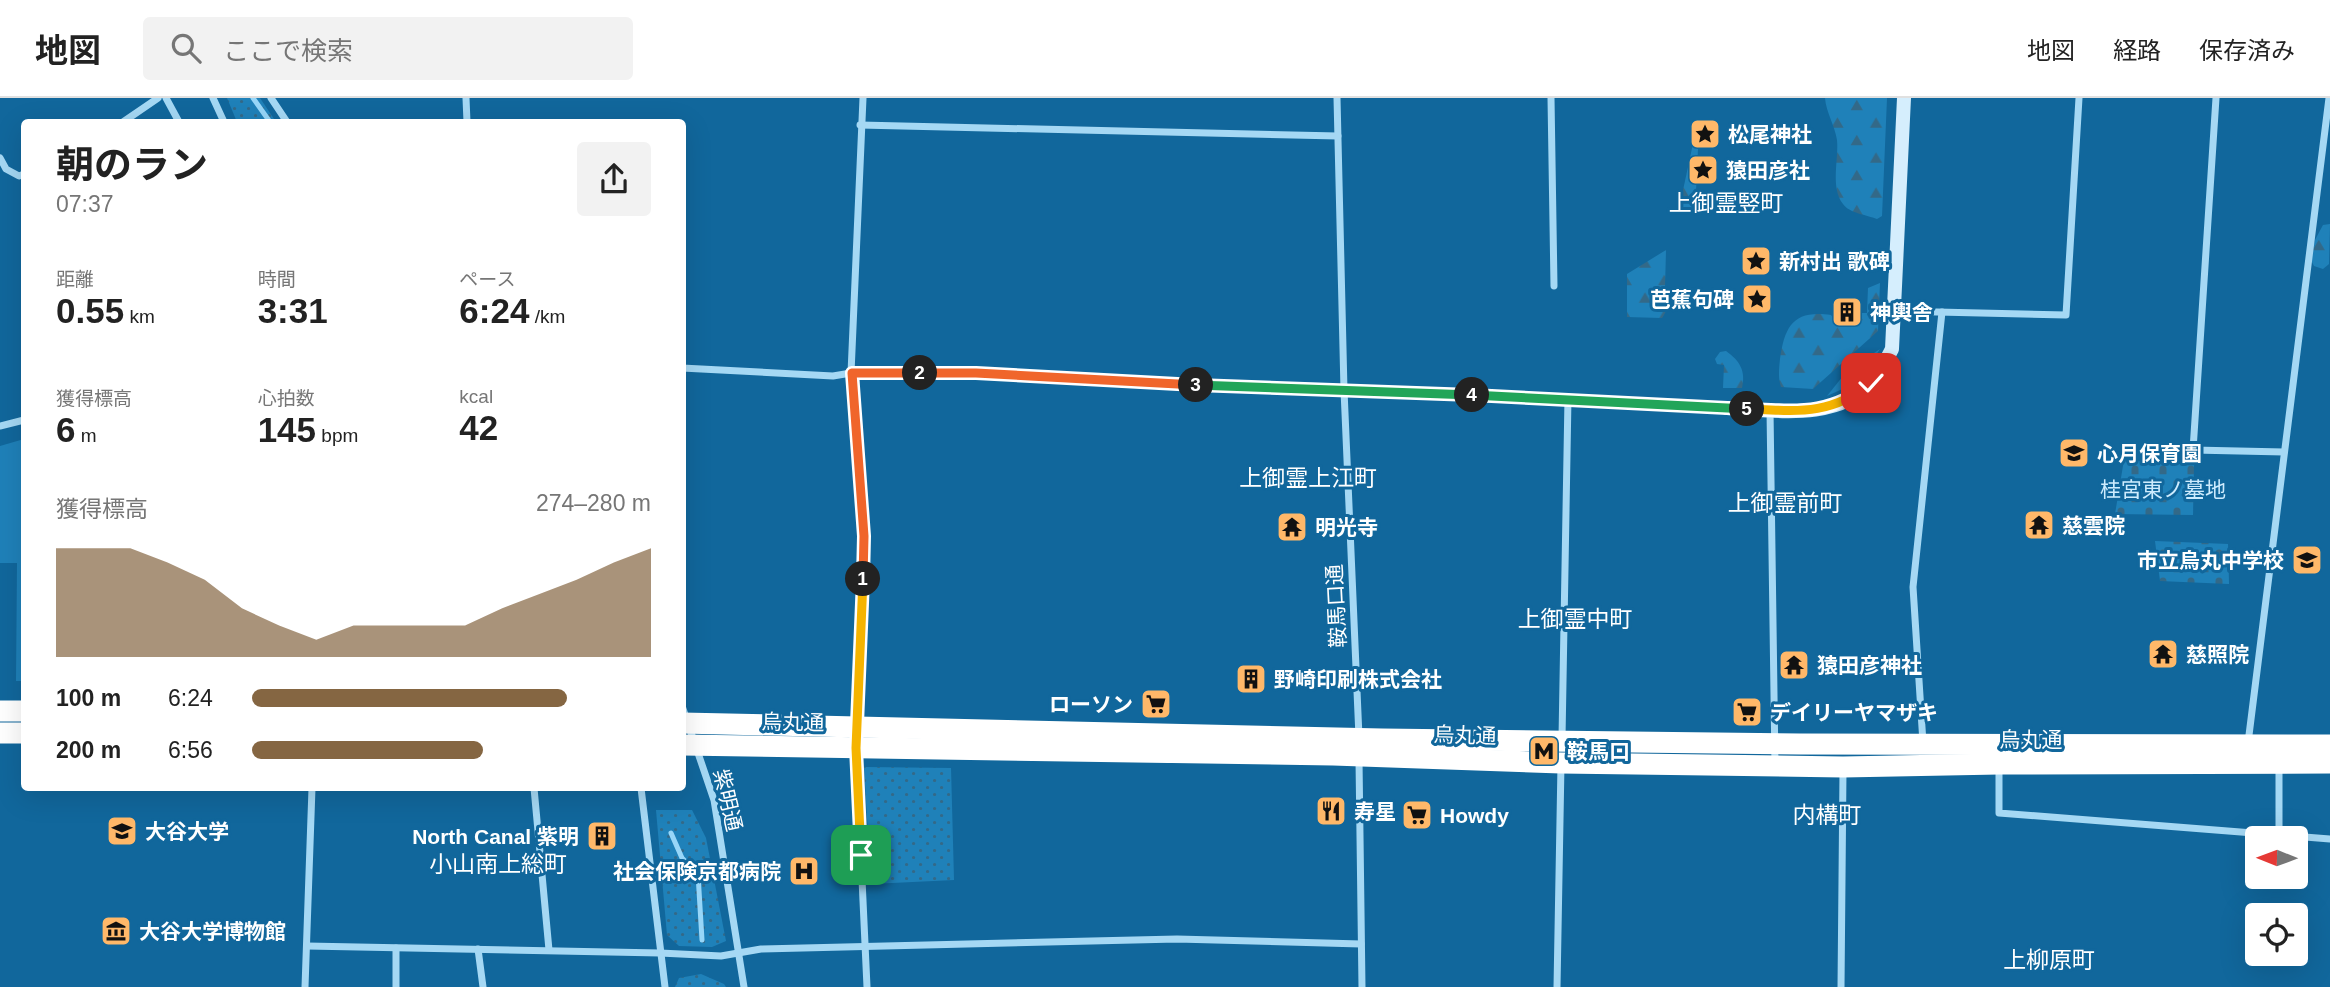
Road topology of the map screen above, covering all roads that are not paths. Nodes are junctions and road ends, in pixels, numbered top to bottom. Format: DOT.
graph roads {
  1 [pos="158,98"];
  2 [pos="166,98"];
  3 [pos="213,98"];
  4 [pos="271,98"];
  5 [pos="466,98"];
  6 [pos="863,98"];
  7 [pos="1337,98"];
  8 [pos="1552,98"];
  9 [pos="1904,98"];
  10 [pos="2079,98"];
  11 [pos="2216,98"];
  12 [pos="2329,98"];
  13 [pos="127,119"];
  14 [pos="177,119"];
  15 [pos="223,119"];
  16 [pos="285,119"];
  17 [pos="467,119"];
  18 [pos="860,125"];
  19 [pos="1338,136"];
  20 [pos="0,158"];
  21 [pos="3,171"];
  22 [pos="21,175"];
  23 [pos="1554,286"];
  24 [pos="1894,311"];
  25 [pos="1942,312"];
  26 [pos="686,368"];
  27 [pos="852,373"];
  28 [pos="1344,390"];
  29 [pos="1568,398"];
  30 [pos="1727,408"];
  31 [pos="1770,409"];
  32 [pos="21,421"];
  33 [pos="0,426"];
  34 [pos="2284,452"];
  35 [pos="0,711"];
  36 [pos="21,711"];
  37 [pos="686,718"];
  38 [pos="857,727"];
  39 [pos="0,733"];
  40 [pos="21,733"];
  41 [pos="1562,741"];
  42 [pos="1775,744"];
  43 [pos="689,745"];
  44 [pos="2330,745"];
  45 [pos="1359,747"];
  46 [pos="856,748"];
  47 [pos="2246,754"];
  48 [pos="1924,755"];
  49 [pos="1561,763"];
  50 [pos="2330,763"];
  51 [pos="1999,764"];
  52 [pos="2279,764"];
  53 [pos="1775,766"];
  54 [pos="1843,767"];
  55 [pos="312,791"];
  56 [pos="534,791"];
  57 [pos="641,791"];
  58 [pos="2279,826"];
  59 [pos="2245,832"];
  60 [pos="2308,837"];
  61 [pos="2330,839"];
  62 [pos="1361,943"];
  63 [pos="307,946"];
  64 [pos="866,947"];
  65 [pos="396,948"];
  66 [pos="478,949"];
  67 [pos="549,950"];
  68 [pos="660,953"];
  69 [pos="739,953"];
  70 [pos="305,987"];
  71 [pos="396,987"];
  72 [pos="483,987"];
  73 [pos="665,987"];
  74 [pos="744,987"];
  75 [pos="867,987"];
  76 [pos="1362,987"];
  77 [pos="1557,987"];
  78 [pos="1842,987"];
  1 -- 13 [label="street"];
  2 -- 14 [label="street"];
  3 -- 15 [label="street"];
  4 -- 16 [label="street"];
  5 -- 17 [label="street"];
  6 -- 18 [label="street"];
  7 -- 19 [label="street, 鞍馬口通"];
  8 -- 23 [label="street"];
  9 -- 24 [label="street"];
  10 -- 25 [label="street"];
  11 -- 34 [label="street"];
  12 -- 34 [label="street"];
  18 -- 19 [label="street"];
  18 -- 27 [label="street"];
  19 -- 28 [label="street, 鞍馬口通"];
  20 -- 21 [label="street"];
  21 -- 22 [label="street"];
  24 -- 25 [label="street"];
  24 -- 31 [label="street"];
  25 -- 48 [label="street"];
  26 -- 27 [label="street"];
  27 -- 28 [label="street"];
  27 -- 38 [label="street"];
  28 -- 29 [label="street"];
  28 -- 45 [label="street, 鞍馬口通"];
  29 -- 30 [label="street"];
  29 -- 41 [label="street"];
  30 -- 31 [label="street"];
  31 -- 42 [label="street"];
  32 -- 33 [label="street"];
  34 -- 47 [label="street"];
  35 -- 36 [label="highway"];
  37 -- 38 [label="highway, 烏丸通"];
  38 -- 45 [label="highway, 烏丸通"];
  38 -- 46 [label="street"];
  39 -- 40 [label="highway"];
  41 -- 42 [label="highway, 烏丸通"];
  41 -- 45 [label="highway, 烏丸通"];
  41 -- 49 [label="street"];
  42 -- 48 [label="highway, 烏丸通"];
  42 -- 53 [label="street"];
  43 -- 46 [label="highway, 烏丸通"];
  43 -- 69 [label="street, 紫明通"];
  44 -- 47 [label="highway, 烏丸通"];
  45 -- 46 [label="highway, 烏丸通"];
  45 -- 49 [label="highway, 烏丸通"];
  45 -- 62 [label="street, 鞍馬口通"];
  46 -- 64 [label="street"];
  47 -- 48 [label="highway, 烏丸通"];
  47 -- 51 [label="highway, 烏丸通"];
  47 -- 52 [label="highway, 烏丸通"];
  48 -- 51 [label="highway, 烏丸通"];
  48 -- 54 [label="highway, 烏丸通"];
  49 -- 53 [label="highway, 烏丸通"];
  49 -- 77 [label="street"];
  50 -- 52 [label="highway, 烏丸通"];
  51 -- 59 [label="street"];
  52 -- 58 [label="street"];
  53 -- 54 [label="highway, 烏丸通"];
  54 -- 78 [label="street"];
  55 -- 63 [label="street"];
  56 -- 67 [label="street"];
  57 -- 68 [label="street"];
  60 -- 61 [label="street"];
  62 -- 64 [label="street"];
  62 -- 76 [label="street, 鞍馬口通"];
  63 -- 65 [label="street"];
  63 -- 70 [label="street"];
  64 -- 69 [label="street"];
  64 -- 75 [label="street"];
  65 -- 66 [label="street"];
  65 -- 71 [label="street"];
  66 -- 67 [label="street"];
  66 -- 72 [label="street"];
  67 -- 68 [label="street"];
  68 -- 69 [label="street"];
  68 -- 73 [label="street"];
  69 -- 74 [label="street, 紫明通"];
}
